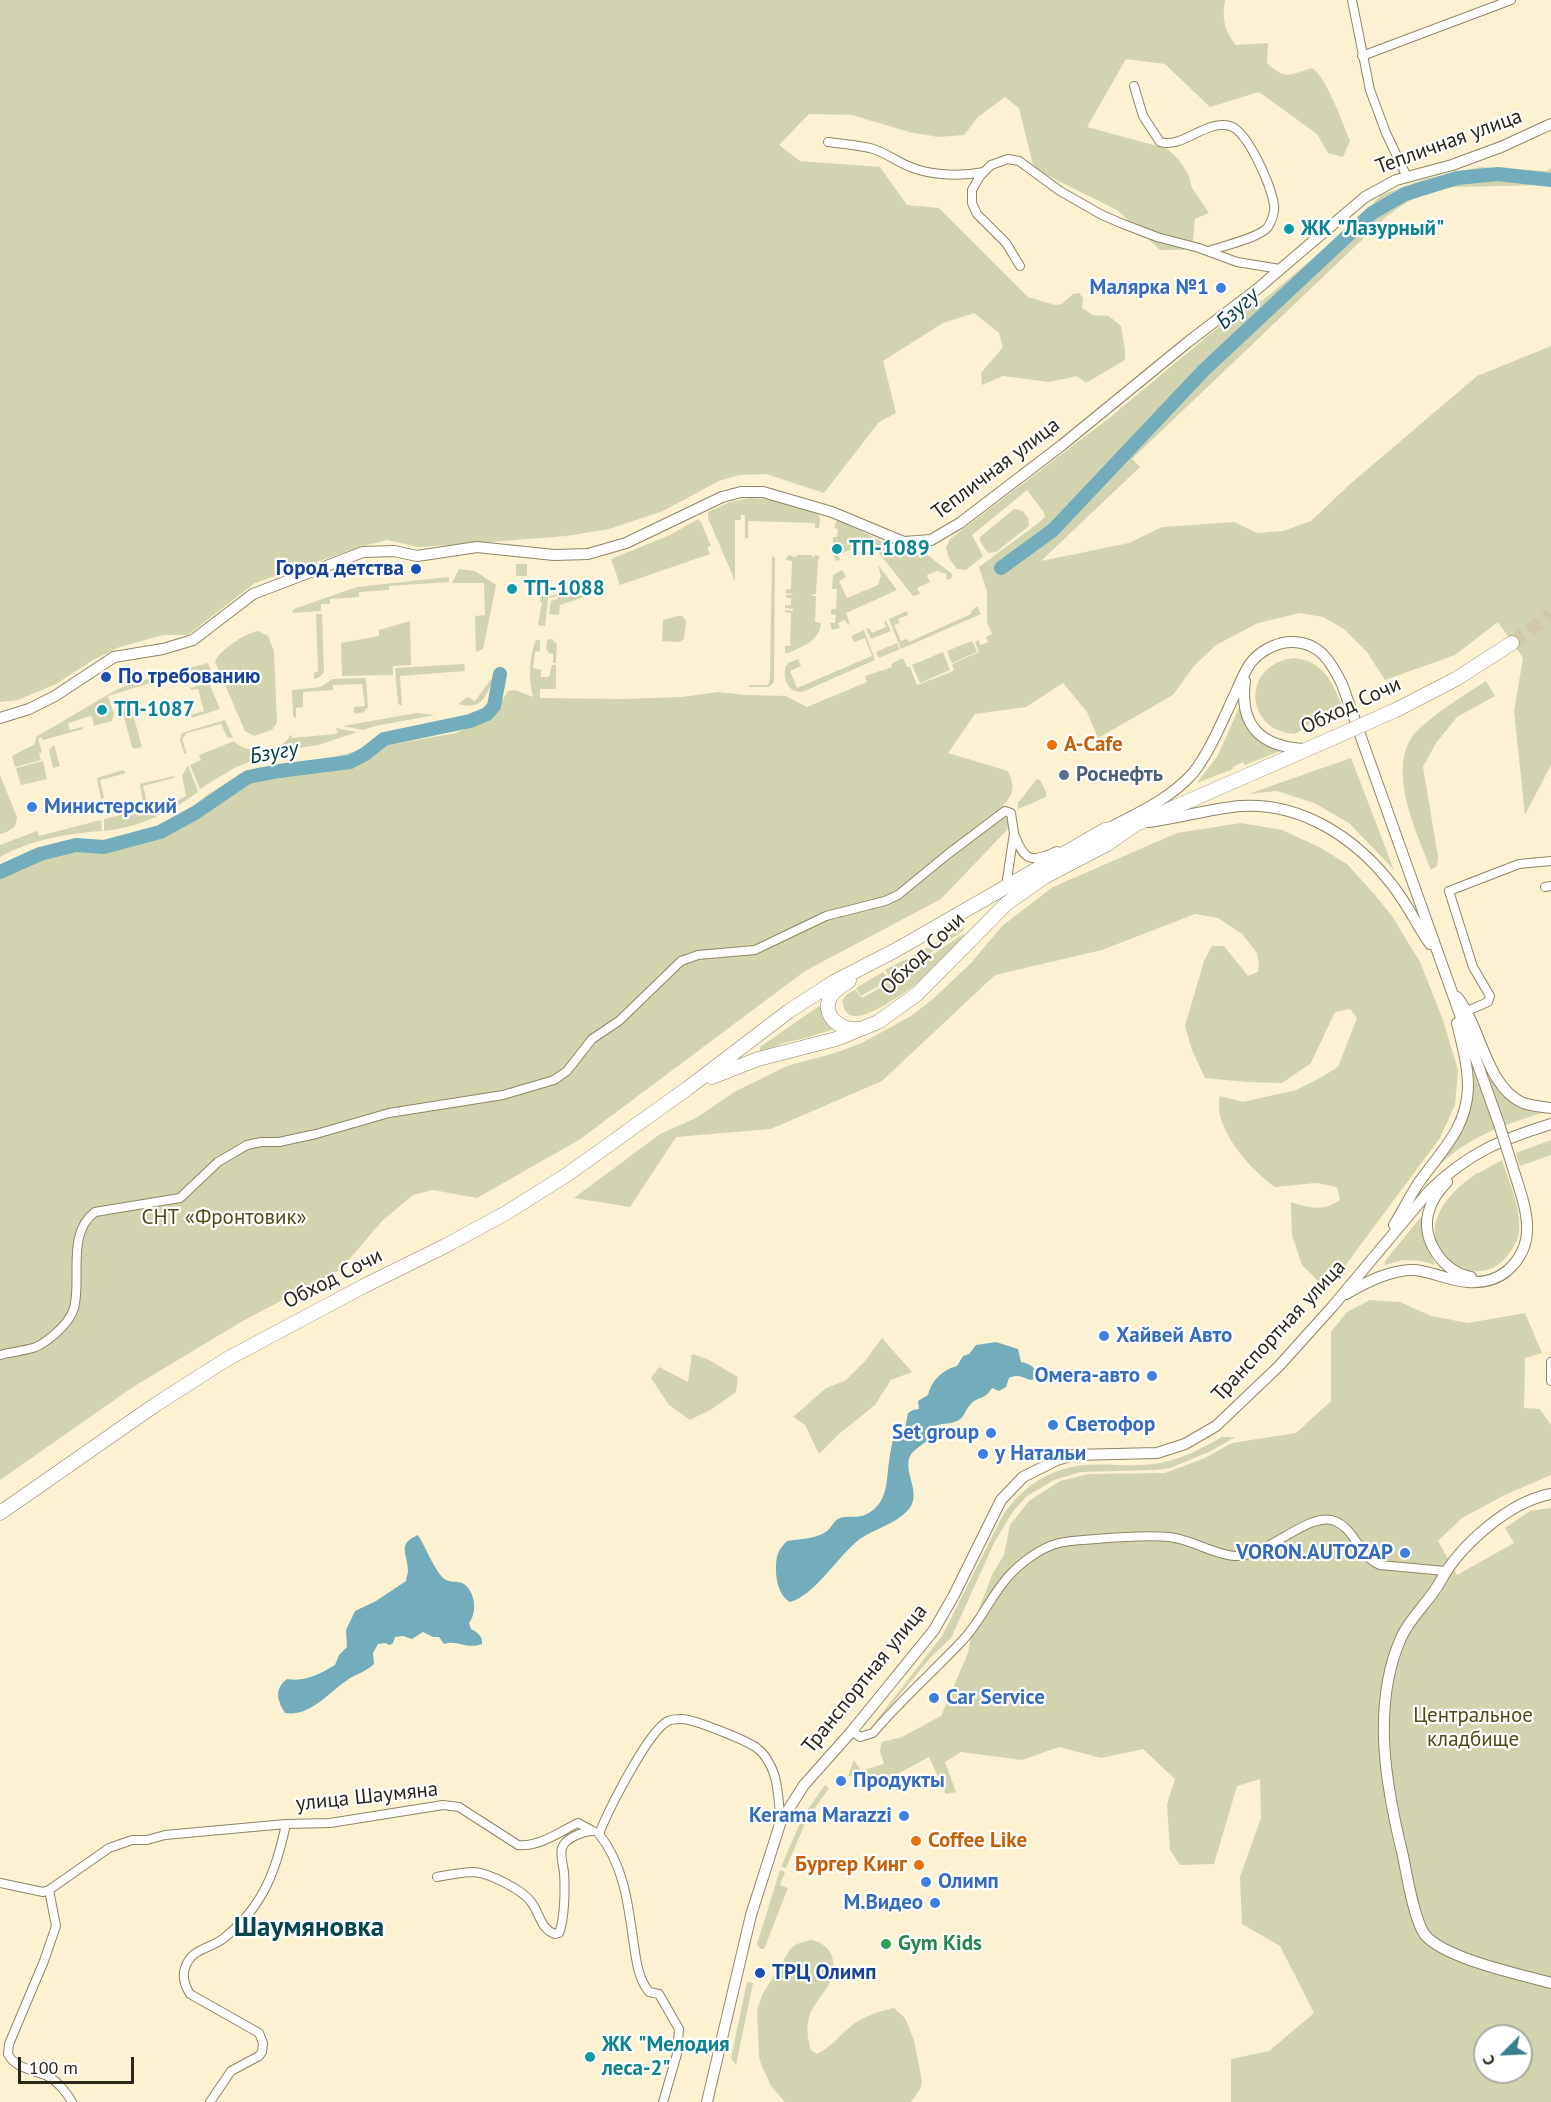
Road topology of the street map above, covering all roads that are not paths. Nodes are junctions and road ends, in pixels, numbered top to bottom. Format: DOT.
graph roads {
  1 [pos="1352,0"];
  2 [pos="1511,0"];
  3 [pos="1362,56"];
  4 [pos="1134,86"];
  5 [pos="1551,124"];
  6 [pos="828,142"];
  7 [pos="984,172"];
  8 [pos="1407,177"];
  9 [pos="1208,251"];
  10 [pos="1020,266"];
  11 [pos="1280,269"];
  12 [pos="1512,643"];
  13 [pos="1246,670"];
  14 [pos="0,718"];
  15 [pos="1308,749"];
  16 [pos="1134,825"];
  17 [pos="1105,830"];
  18 [pos="1014,833"];
  19 [pos="1071,849"];
  20 [pos="1551,861"];
  21 [pos="1006,886"];
  22 [pos="896,950"];
  23 [pos="1439,956"];
  24 [pos="1449,987"];
  25 [pos="1467,1011"];
  26 [pos="864,1029"];
  27 [pos="688,1088"];
  28 [pos="1551,1108"];
  29 [pos="1551,1124"];
  30 [pos="1469,1157"];
  31 [pos="1379,1250"];
  32 [pos="1515,1264"];
  33 [pos="1339,1300"];
  34 [pos="0,1355"];
  35 [pos="1551,1362"];
  36 [pos="1551,1381"];
  37 [pos="1551,1494"];
  38 [pos="0,1513"];
  39 [pos="1445,1571"];
  40 [pos="852,1731"];
  41 [pos="781,1821"];
  42 [pos="286,1824"];
  43 [pos="595,1832"];
  44 [pos="437,1877"];
  45 [pos="0,1883"];
  46 [pos="49,1890"];
  47 [pos="1551,1983"];
  48 [pos="72,2102"];
  49 [pos="210,2102"];
  50 [pos="663,2102"];
  51 [pos="707,2102"];
  1 -- 3 [label="street"];
  2 -- 3 [label="street"];
  3 -- 8 [label="street"];
  4 -- 9 [label="street"];
  5 -- 8 [label="main road, Тепличная улица"];
  6 -- 7 [label="street"];
  7 -- 9 [label="street"];
  7 -- 10 [label="street"];
  8 -- 11 [label="main road, Тепличная улица"];
  9 -- 11 [label="street"];
  11 -- 14 [label="main road, Тепличная улица"];
  12 -- 15 [label="highway, Обход Сочи, bridge"];
  13 -- 15 [label="main road"];
  13 -- 17 [label="main road"];
  13 -- 23 [label="main road"];
  15 -- 16 [label="highway, Обход Сочи"];
  16 -- 17 [label="highway, Обход Сочи"];
  16 -- 23 [label="main road"];
  16 -- 26 [label="highway, Обход Сочи"];
  17 -- 19 [label="highway, Обход Сочи"];
  18 -- 19 [label="street"];
  18 -- 21 [label="street"];
  18 -- 34 [label="street"];
  19 -- 21 [label="highway, Обход Сочи"];
  20 -- 25 [label="street"];
  21 -- 22 [label="highway, Обход Сочи"];
  22 -- 26 [label="highway"];
  22 -- 27 [label="highway, Обход Сочи"];
  23 -- 24 [label="main road"];
  24 -- 25 [label="main road"];
  24 -- 31 [label="main road"];
  24 -- 32 [label="main road, bridge"];
  25 -- 28 [label="main road"];
  26 -- 27 [label="highway, Обход Сочи"];
  27 -- 38 [label="highway, Обход Сочи"];
  29 -- 30 [label="main road, Транспортная улица"];
  30 -- 31 [label="main road, Транспортная улица"];
  30 -- 32 [label="main road"];
  31 -- 33 [label="main road, Транспортная улица"];
  32 -- 33 [label="main road"];
  33 -- 40 [label="main road, Транспортная улица"];
  35 -- 36 [label="street"];
  37 -- 39 [label="main road"];
  39 -- 40 [label="street"];
  39 -- 47 [label="main road"];
  40 -- 41 [label="main road, Транспортная улица"];
  41 -- 43 [label="street"];
  41 -- 51 [label="main road, Транспортная улица"];
  42 -- 43 [label="street, улица Шаумяна"];
  42 -- 46 [label="street, улица Шаумяна"];
  42 -- 49 [label="street"];
  43 -- 44 [label="street"];
  43 -- 50 [label="street"];
  45 -- 46 [label="street"];
  46 -- 48 [label="street"];
}
